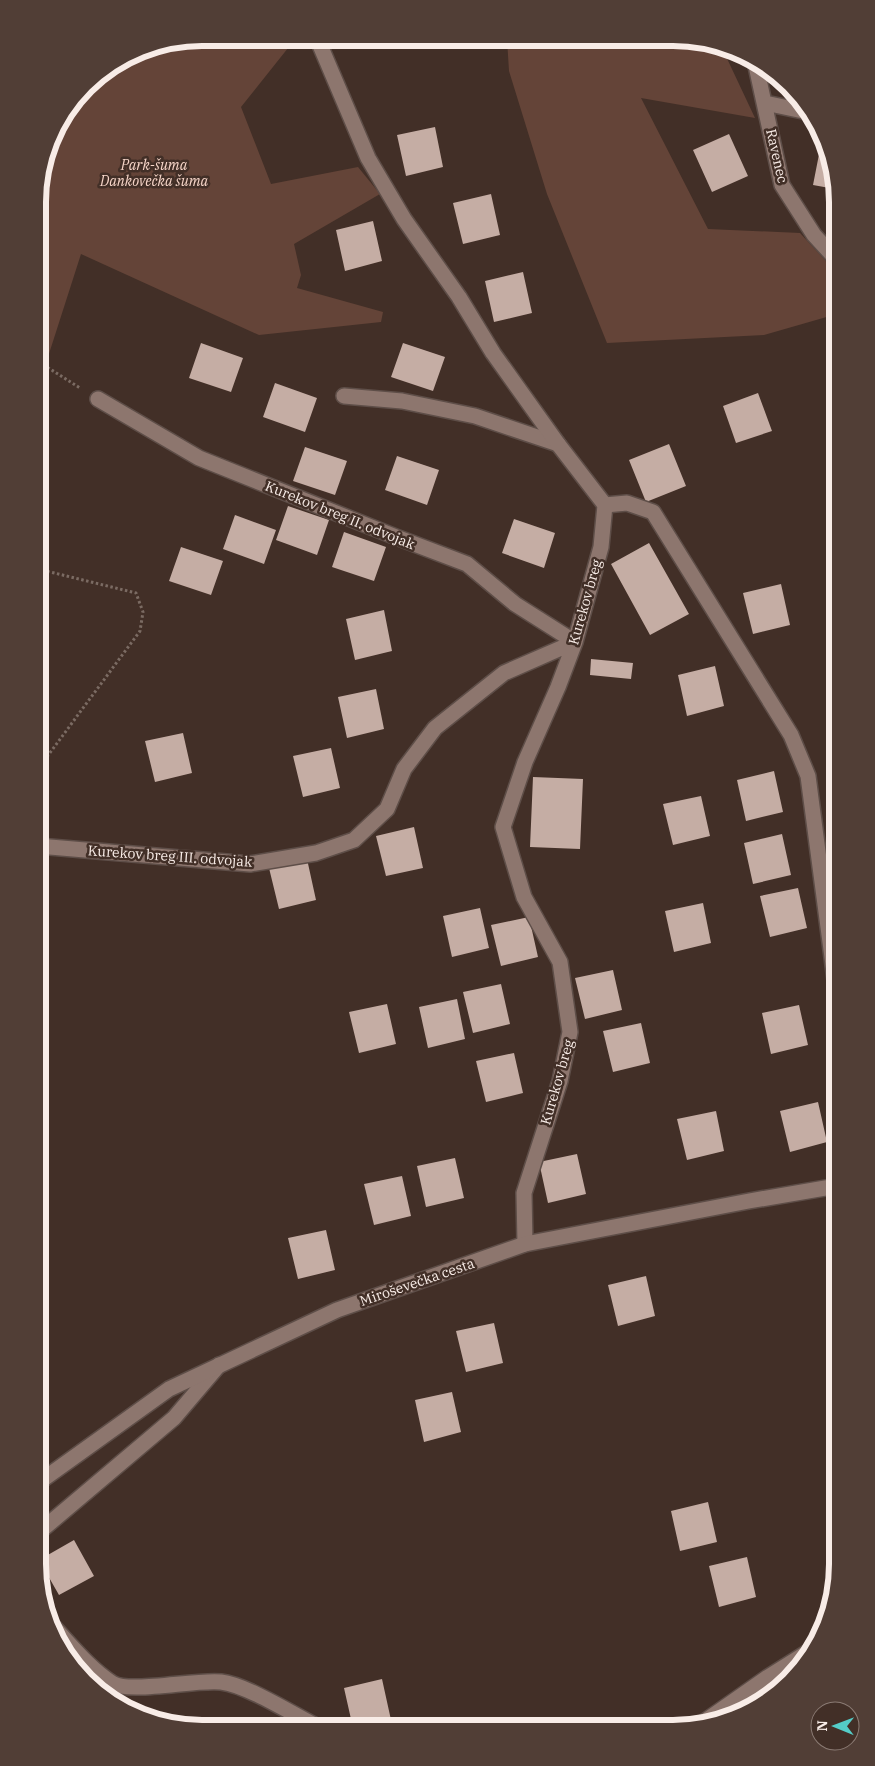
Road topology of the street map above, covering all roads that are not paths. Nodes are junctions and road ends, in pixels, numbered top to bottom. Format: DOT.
graph roads {
  1 [pos="321,47"];
  2 [pos="757,72"];
  3 [pos="765,103"];
  4 [pos="797,110"];
  5 [pos="829,251"];
  6 [pos="344,396"];
  7 [pos="98,399"];
  8 [pos="558,444"];
  9 [pos="605,504"];
  10 [pos="574,642"];
  11 [pos="47,847"];
  12 [pos="828,931"];
  13 [pos="828,1187"];
  14 [pos="525,1244"];
  15 [pos="219,1365"];
  16 [pos="46,1477"];
  17 [pos="46,1526"];
  18 [pos="66,1639"];
  19 [pos="795,1660"];
  20 [pos="717,1713"];
  21 [pos="303,1720"];
  1 -- 8 [label="street"];
  2 -- 3 [label="street, Ravenec"];
  3 -- 4 [label="street"];
  3 -- 5 [label="street, Ravenec"];
  6 -- 8 [label="street"];
  7 -- 10 [label="street, Kurekov breg II. odvojak"];
  8 -- 9 [label="street"];
  9 -- 10 [label="street, Kurekov breg"];
  9 -- 12 [label="street"];
  10 -- 11 [label="street, Kurekov breg III. odvojak"];
  10 -- 14 [label="street, Kurekov breg"];
  13 -- 14 [label="street, Miroševečka cesta"];
  14 -- 15 [label="street, Miroševečka cesta"];
  15 -- 16 [label="street, Miroševečka cesta"];
  15 -- 17 [label="street"];
  18 -- 21 [label="street"];
  19 -- 20 [label="street"];
}
